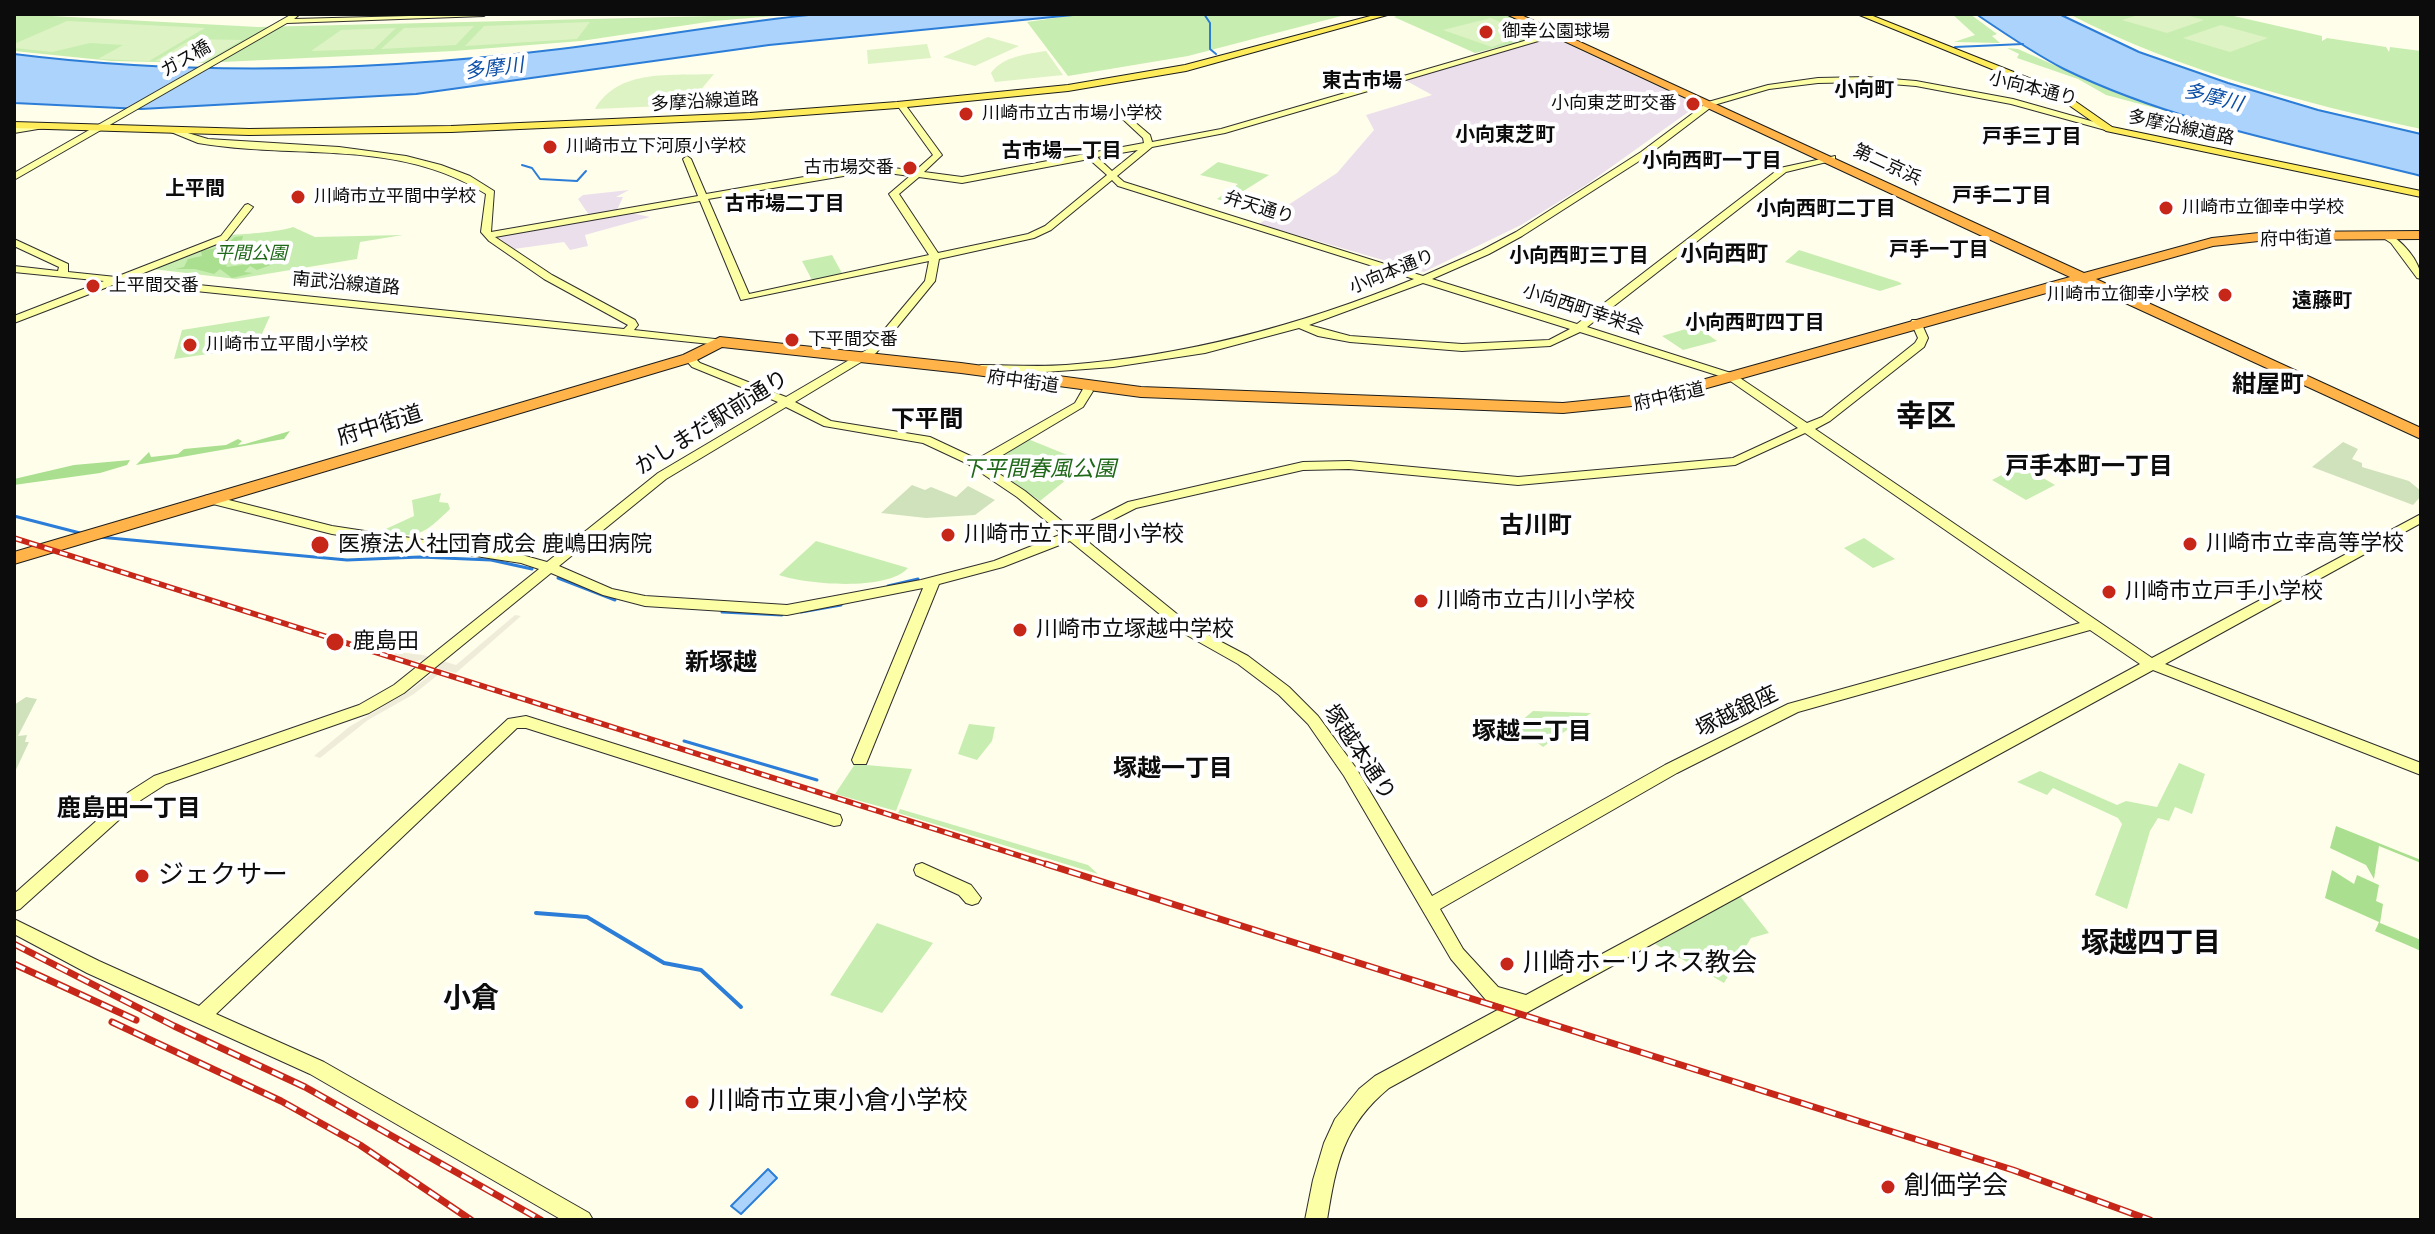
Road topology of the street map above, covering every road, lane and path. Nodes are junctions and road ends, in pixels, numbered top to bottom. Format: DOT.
graph roads {
  1 [pos="297,14"];
  2 [pos="484,14"];
  3 [pos="1387,14"];
  4 [pos="1511,14"];
  5 [pos="1520,14"];
  6 [pos="1861,14"];
  7 [pos="413,15"];
  8 [pos="284,21"];
  9 [pos="1558,34"];
  10 [pos="1710,104"];
  11 [pos="901,105"];
  12 [pos="1117,109"];
  13 [pos="2084,114"];
  14 [pos="2071,117"];
  15 [pos="102,126"];
  16 [pos="14,128"];
  17 [pos="2109,129"];
  18 [pos="174,130"];
  19 [pos="1149,145"];
  20 [pos="1091,156"];
  21 [pos="687,159"];
  22 [pos="1830,159"];
  23 [pos="917,174"];
  24 [pos="1111,176"];
  25 [pos="14,177"];
  26 [pos="2421,194"];
  27 [pos="703,199"];
  28 [pos="248,207"];
  29 [pos="488,235"];
  30 [pos="2387,236"];
  31 [pos="2421,236"];
  32 [pos="14,242"];
  33 [pos="935,259"];
  34 [pos="14,271"];
  35 [pos="63,272"];
  36 [pos="2421,276"];
  37 [pos="1425,278"];
  38 [pos="117,280"];
  39 [pos="2093,280"];
  40 [pos="14,320"];
  41 [pos="1917,324"];
  42 [pos="1302,326"];
  43 [pos="1579,328"];
  44 [pos="627,332"];
  45 [pos="720,342"];
  46 [pos="864,357"];
  47 [pos="689,358"];
  48 [pos="900,361"];
  49 [pos="961,368"];
  50 [pos="1048,369"];
  51 [pos="1734,378"];
  52 [pos="1014,379"];
  53 [pos="1087,391"];
  54 [pos="786,402"];
  55 [pos="1807,427"];
  56 [pos="2421,427"];
  57 [pos="2421,434"];
  58 [pos="978,464"];
  59 [pos="209,499"];
  60 [pos="2421,518"];
  61 [pos="1070,534"];
  62 [pos="14,558"];
  63 [pos="548,566"];
  64 [pos="933,581"];
  65 [pos="2093,624"];
  66 [pos="2149,663"];
  67 [pos="860,760"];
  68 [pos="2421,769"];
  69 [pos="834,820"];
  70 [pos="922,870"];
  71 [pos="972,898"];
  72 [pos="14,904"];
  73 [pos="1428,907"];
  74 [pos="14,926"];
  75 [pos="1527,1003"];
  76 [pos="203,1014"];
  77 [pos="582,1220"];
  78 [pos="1316,1220"];
  1 -- 8 [label="street, ガス橋"];
  2 -- 7 [label="street"];
  3 -- 11 [label="main road, 多摩沿線道路"];
  4 -- 9 [label="highway, 第二京浜"];
  5 -- 9 [label="highway, 第二京浜"];
  6 -- 13 [label="main road, 多摩沿線道路"];
  7 -- 8 [label="street"];
  8 -- 15 [label="street, ガス橋"];
  9 -- 10 [label="highway, 第二京浜"];
  9 -- 19 [label="street"];
  10 -- 14 [label="street, 小向本通り"];
  10 -- 22 [label="highway, 第二京浜"];
  10 -- 22 [label="highway, 第二京浜"];
  10 -- 37 [label="street, 小向本通り"];
  11 -- 18 [label="main road, 多摩沿線道路"];
  11 -- 23 [label="street"];
  12 -- 19 [label="street"];
  13 -- 14 [label="street"];
  13 -- 17 [label="main road, 多摩沿線道路"];
  14 -- 17 [label="street, 小向本通り"];
  15 -- 16 [label="main road, 多摩沿線道路"];
  15 -- 18 [label="main road, 多摩沿線道路"];
  15 -- 25 [label="street, ガス橋"];
  17 -- 26 [label="main road, 多摩沿線道路"];
  18 -- 29 [label="street"];
  19 -- 20 [label="street"];
  19 -- 24 [label="street"];
  20 -- 23 [label="street"];
  20 -- 24 [label="street, 弁天通り"];
  21 -- 27 [label="street"];
  22 -- 39 [label="highway, 第二京浜"];
  22 -- 39 [label="highway, 第二京浜"];
  22 -- 43 [label="street"];
  23 -- 27 [label="street"];
  23 -- 33 [label="street"];
  24 -- 33 [label="street"];
  24 -- 37 [label="street, 弁天通り"];
  27 -- 29 [label="street"];
  27 -- 33 [label="street"];
  28 -- 38 [label="street"];
  29 -- 44 [label="street"];
  30 -- 31 [label="highway, 府中街道"];
  30 -- 36 [label="street"];
  30 -- 39 [label="highway, 府中街道"];
  32 -- 35 [label="street"];
  33 -- 46 [label="street, かしまだ駅前通り"];
  34 -- 35 [label="street, 南武沿線道路"];
  34 -- 38 [label="street, 南武沿線道路"];
  35 -- 38 [label="street, 南武沿線道路"];
  37 -- 42 [label="street, 小向本通り"];
  37 -- 43 [label="street, 小向西町幸栄会"];
  38 -- 40 [label="street"];
  38 -- 44 [label="street, 南武沿線道路"];
  39 -- 41 [label="highway, 府中街道"];
  39 -- 56 [label="highway, 第二京浜"];
  39 -- 57 [label="highway, 第二京浜"];
  41 -- 51 [label="highway, 府中街道"];
  41 -- 55 [label="street"];
  42 -- 43 [label="street"];
  42 -- 50 [label="street, 小向本通り"];
  43 -- 51 [label="street, 小向西町幸栄会"];
  44 -- 45 [label="street, 南武沿線道路"];
  45 -- 46 [label="highway, 府中街道"];
  45 -- 47 [label="highway, 府中街道"];
  46 -- 48 [label="highway, 府中街道"];
  46 -- 54 [label="street, かしまだ駅前通り"];
  47 -- 54 [label="street, 塚越本通り"];
  47 -- 59 [label="highway, 府中街道"];
  48 -- 49 [label="highway, 府中街道"];
  48 -- 52 [label="highway, 府中街道"];
  49 -- 50 [label="street"];
  49 -- 52 [label="highway, 府中街道"];
  50 -- 52 [label="street"];
  51 -- 52 [label="highway, 府中街道"];
  51 -- 53 [label="highway, 府中街道"];
  51 -- 55 [label="street, 小向西町幸栄会"];
  52 -- 53 [label="highway, 府中街道"];
  53 -- 58 [label="street"];
  54 -- 58 [label="street, 塚越本通り"];
  54 -- 63 [label="street, かしまだ駅前通り"];
  55 -- 61 [label="street"];
  55 -- 65 [label="street, 小向西町幸栄会"];
  58 -- 61 [label="street, 塚越本通り"];
  59 -- 62 [label="highway, 府中街道"];
  59 -- 63 [label="street"];
  60 -- 66 [label="street"];
  61 -- 64 [label="street"];
  61 -- 73 [label="street, 塚越本通り"];
  63 -- 64 [label="street"];
  63 -- 72 [label="street, かしまだ駅前通り"];
  64 -- 67 [label="street"];
  65 -- 66 [label="street, 小向西町幸栄会"];
  65 -- 73 [label="street, 塚越銀座"];
  66 -- 68 [label="street, 小向西町幸栄会"];
  66 -- 75 [label="street"];
  69 -- 76 [label="street"];
  70 -- 71 [label="street"];
  73 -- 75 [label="street, 塚越本通り"];
  74 -- 76 [label="street"];
  75 -- 78 [label="street"];
  76 -- 77 [label="street"];
}
